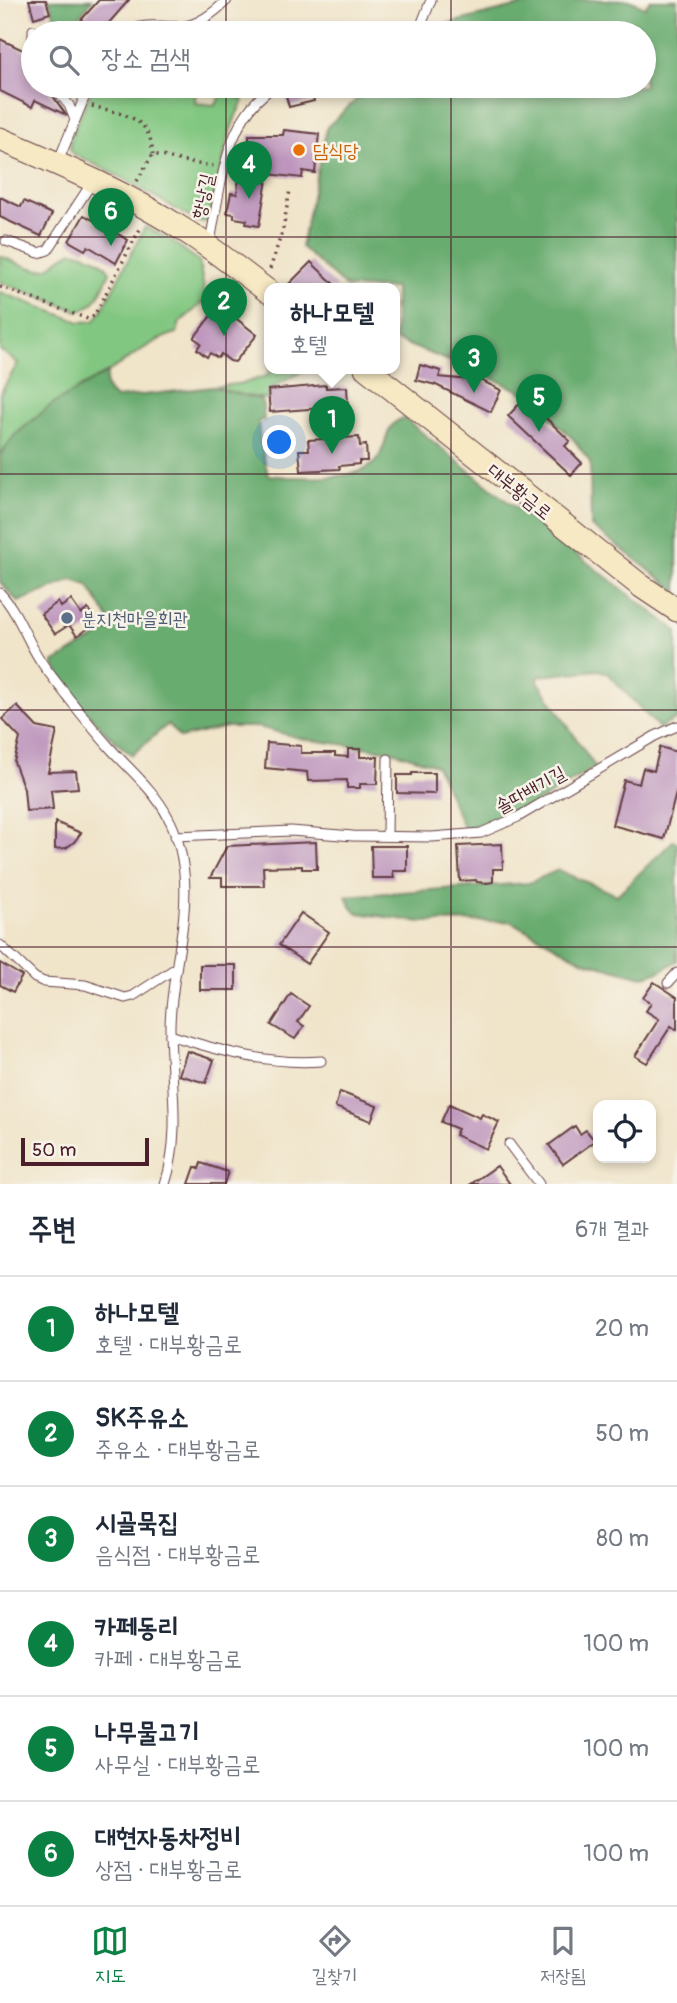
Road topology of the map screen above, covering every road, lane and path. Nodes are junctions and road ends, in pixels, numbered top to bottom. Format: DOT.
graph roads {
  1 [pos="227,0"];
  2 [pos="431,0"];
  3 [pos="198,21"];
  4 [pos="423,21"];
  5 [pos="63,98"];
  6 [pos="84,98"];
  7 [pos="258,98"];
  8 [pos="81,104"];
  9 [pos="75,120"];
  10 [pos="0,139"];
  11 [pos="153,154"];
  12 [pos="58,163"];
  13 [pos="226,167"];
  14 [pos="93,181"];
  15 [pos="290,190"];
  16 [pos="127,197"];
  17 [pos="144,221"];
  18 [pos="6,241"];
  19 [pos="209,247"];
  20 [pos="267,283"];
  21 [pos="0,287"];
  22 [pos="264,289"];
  23 [pos="374,374"];
  24 [pos="0,593"];
  25 [pos="677,610"];
  26 [pos="677,726"];
  27 [pos="388,758"];
  28 [pos="175,836"];
  29 [pos="387,836"];
  30 [pos="0,945"];
  31 [pos="176,968"];
  32 [pos="677,973"];
  33 [pos="668,983"];
  34 [pos="170,1035"];
  35 [pos="321,1061"];
  36 [pos="509,1144"];
  37 [pos="165,1184"];
  38 [pos="539,1184"];
  1 -- 3 [label="lane"];
  2 -- 4 [label="lane"];
  5 -- 9 [label="lane"];
  6 -- 8 [label="lane"];
  7 -- 13 [label="lane, 항낭길"];
  8 -- 9 [label="lane"];
  8 -- 11 [label="path"];
  9 -- 12 [label="lane"];
  10 -- 12 [label="main road"];
  11 -- 13 [label="path"];
  11 -- 16 [label="path"];
  12 -- 14 [label="main road"];
  13 -- 19 [label="lane, 항낭길"];
  14 -- 16 [label="main road"];
  14 -- 18 [label="lane"];
  15 -- 20 [label="path"];
  16 -- 19 [label="main road"];
  17 -- 21 [label="path"];
  19 -- 22 [label="main road"];
  23 -- 25 [label="main road, 대부황금로"];
  24 -- 28 [label="lane"];
  26 -- 29 [label="lane, 솔따배기길"];
  27 -- 29 [label="lane"];
  28 -- 29 [label="lane, 솔따배기길"];
  28 -- 31 [label="lane"];
  30 -- 31 [label="lane"];
  31 -- 34 [label="lane"];
  32 -- 33 [label="lane"];
  34 -- 35 [label="lane"];
  34 -- 37 [label="lane"];
  36 -- 38 [label="lane"];
}
